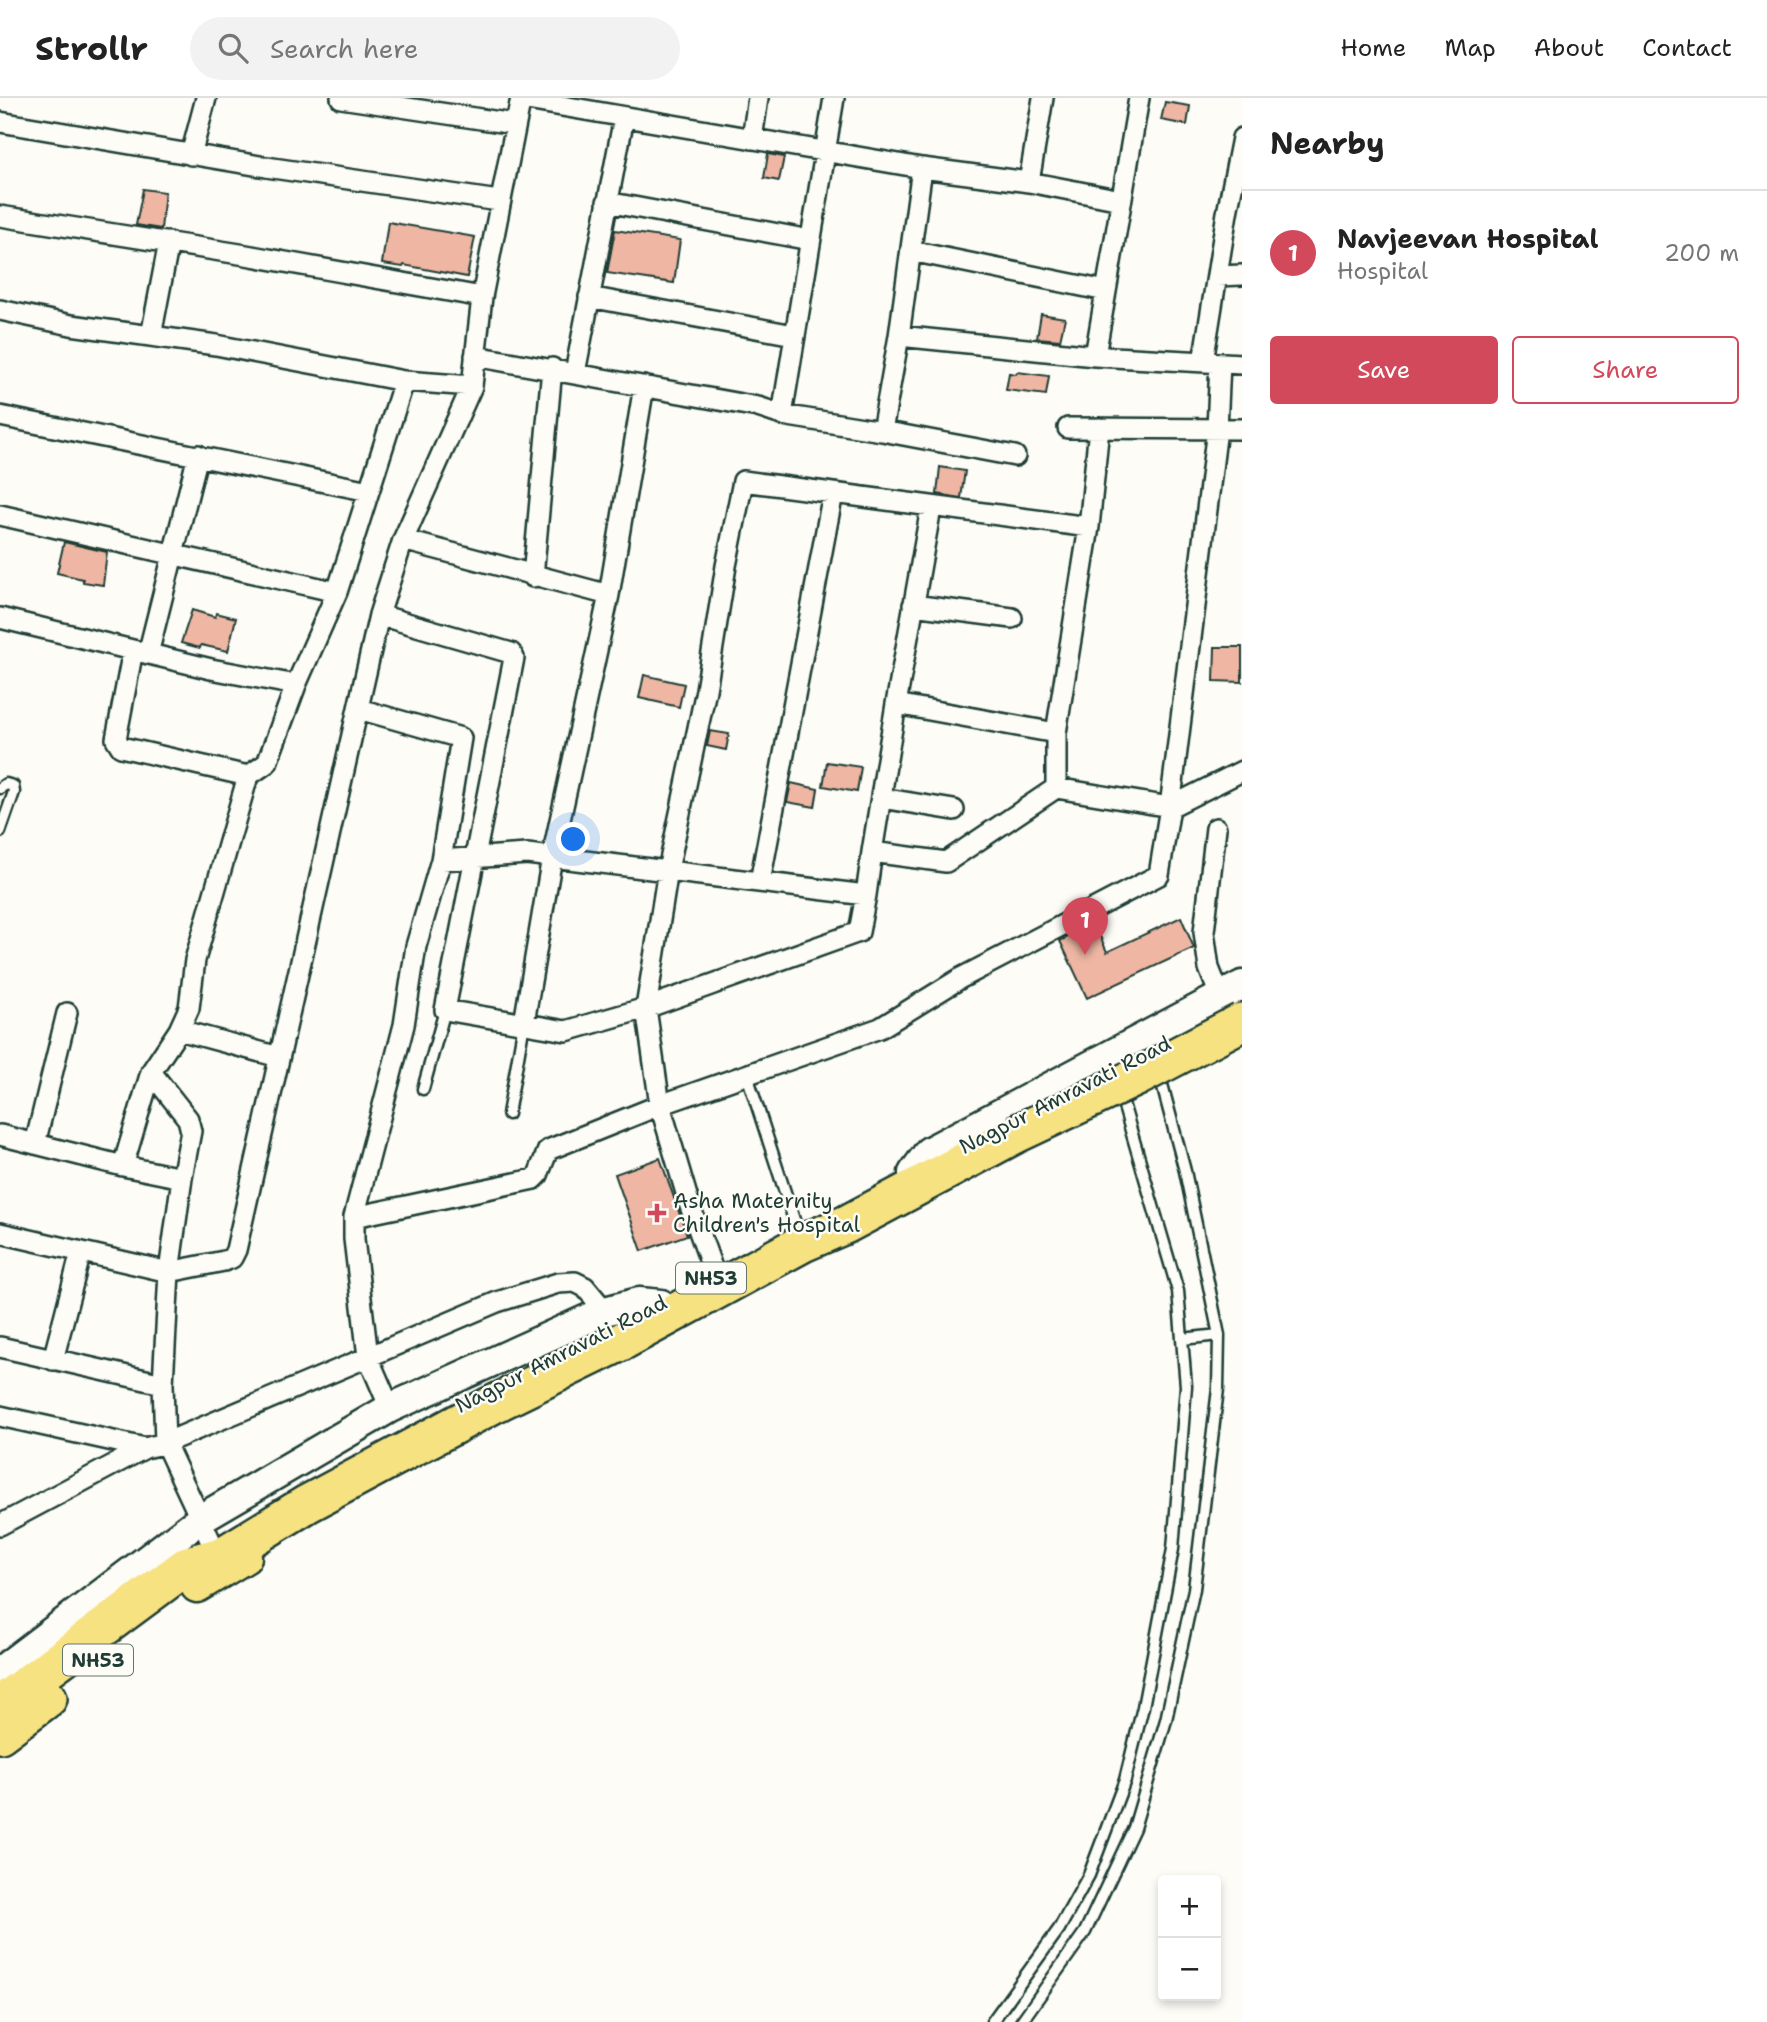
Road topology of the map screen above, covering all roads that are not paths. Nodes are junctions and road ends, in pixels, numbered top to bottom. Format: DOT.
graph roads {
  1 [pos="206,98"];
  2 [pos="341,98"];
  3 [pos="758,98"];
  4 [pos="834,98"];
  5 [pos="1043,98"];
  6 [pos="1139,98"];
  7 [pos="521,99"];
  8 [pos="624,117"];
  9 [pos="0,122"];
  10 [pos="514,124"];
  11 [pos="1242,138"];
  12 [pos="752,139"];
  13 [pos="826,152"];
  14 [pos="191,155"];
  15 [pos="922,168"];
  16 [pos="1238,180"];
  17 [pos="1029,182"];
  18 [pos="1121,200"];
  19 [pos="499,201"];
  20 [pos="607,202"];
  21 [pos="0,216"];
  22 [pos="810,240"];
  23 [pos="169,242"];
  24 [pos="911,251"];
  25 [pos="1242,275"];
  26 [pos="1217,276"];
  27 [pos="1106,291"];
  28 [pos="482,297"];
  29 [pos="589,297"];
  30 [pos="0,310"];
  31 [pos="794,335"];
  32 [pos="151,336"];
  33 [pos="899,337"];
  34 [pos="475,356"];
  35 [pos="1095,356"];
  36 [pos="1211,363"];
  37 [pos="1242,364"];
  38 [pos="552,368"];
  39 [pos="575,373"];
  40 [pos="404,381"];
  41 [pos="643,386"];
  42 [pos="472,387"];
  43 [pos="782,415"];
  44 [pos="0,416"];
  45 [pos="1068,428"];
  46 [pos="1099,428"];
  47 [pos="1217,429"];
  48 [pos="1242,429"];
  49 [pos="882,431"];
  50 [pos="198,455"];
  51 [pos="1015,456"];
  52 [pos="369,491"];
  53 [pos="833,493"];
  54 [pos="931,508"];
  55 [pos="0,515"];
  56 [pos="1089,527"];
  57 [pos="403,540"];
  58 [pos="173,554"];
  59 [pos="533,577"];
  60 [pos="337,592"];
  61 [pos="608,595"];
  62 [pos="913,605"];
  63 [pos="379,615"];
  64 [pos="0,618"];
  65 [pos="1012,618"];
  66 [pos="141,652"];
  67 [pos="296,685"];
  68 [pos="896,704"];
  69 [pos="359,709"];
  70 [pos="1056,733"];
  71 [pos="1242,771"];
  72 [pos="248,776"];
  73 [pos="0,788"];
  74 [pos="1056,788"];
  75 [pos="881,798"];
  76 [pos="1170,807"];
  77 [pos="954,810"];
  78 [pos="1216,828"];
  79 [pos="0,832"];
  80 [pos="872,852"];
  81 [pos="552,857"];
  82 [pos="441,860"];
  83 [pos="475,860"];
  84 [pos="668,870"];
  85 [pos="760,881"];
  86 [pos="866,895"];
  87 [pos="1236,1002"];
  88 [pos="646,1008"];
  89 [pos="445,1010"];
  90 [pos="67,1013"];
  91 [pos="524,1023"];
  92 [pos="179,1031"];
  93 [pos="1242,1037"];
  94 [pos="1153,1052"];
  95 [pos="279,1057"];
  96 [pos="151,1072"];
  97 [pos="747,1075"];
  98 [pos="1113,1075"];
  99 [pos="423,1089"];
  100 [pos="660,1105"];
  101 [pos="508,1114"];
  102 [pos="0,1135"];
  103 [pos="35,1144"];
  104 [pos="123,1167"];
  105 [pos="182,1178"];
  106 [pos="354,1217"];
  107 [pos="797,1229"];
  108 [pos="0,1233"];
  109 [pos="81,1252"];
  110 [pos="169,1272"];
  111 [pos="715,1276"];
  112 [pos="661,1304"];
  113 [pos="605,1311"];
  114 [pos="1219,1335"];
  115 [pos="1182,1339"];
  116 [pos="0,1347"];
  117 [pos="368,1357"];
  118 [pos="53,1360"];
  119 [pos="163,1384"];
  120 [pos="390,1408"];
  121 [pos="0,1416"];
  122 [pos="165,1443"];
  123 [pos="145,1448"];
  124 [pos="0,1525"];
  125 [pos="204,1554"];
  126 [pos="0,1671"];
  127 [pos="0,1704"];
  128 [pos="0,1734"];
  129 [pos="992,2022"];
  130 [pos="1021,2022"];
  1 -- 14 [label="street"];
  2 -- 10 [label="street"];
  3 -- 12 [label="street"];
  4 -- 13 [label="street"];
  5 -- 17 [label="street"];
  6 -- 18 [label="street"];
  7 -- 8 [label="street"];
  7 -- 10 [label="street"];
  8 -- 12 [label="street"];
  8 -- 20 [label="street"];
  9 -- 14 [label="street"];
  10 -- 19 [label="street"];
  11 -- 16 [label="street"];
  12 -- 13 [label="street"];
  13 -- 15 [label="street"];
  13 -- 22 [label="street"];
  14 -- 19 [label="street"];
  15 -- 17 [label="street"];
  15 -- 24 [label="street"];
  16 -- 26 [label="street"];
  17 -- 18 [label="street"];
  18 -- 27 [label="street"];
  19 -- 28 [label="street"];
  20 -- 22 [label="street"];
  20 -- 29 [label="street"];
  21 -- 23 [label="street"];
  22 -- 31 [label="street"];
  23 -- 28 [label="street"];
  23 -- 32 [label="street"];
  24 -- 27 [label="street"];
  24 -- 33 [label="street"];
  25 -- 26 [label="street"];
  26 -- 36 [label="street"];
  27 -- 35 [label="street"];
  28 -- 34 [label="street"];
  29 -- 31 [label="street"];
  29 -- 39 [label="street"];
  30 -- 32 [label="street"];
  31 -- 43 [label="street"];
  32 -- 40 [label="street"];
  33 -- 35 [label="street"];
  33 -- 49 [label="street"];
  34 -- 38 [label="street"];
  34 -- 42 [label="street"];
  35 -- 36 [label="street"];
  36 -- 37 [label="street"];
  36 -- 47 [label="street"];
  38 -- 39 [label="street"];
  38 -- 59 [label="street"];
  39 -- 41 [label="street"];
  40 -- 42 [label="street"];
  40 -- 52 [label="street"];
  41 -- 43 [label="street"];
  41 -- 61 [label="street"];
  42 -- 57 [label="street"];
  43 -- 49 [label="street"];
  44 -- 50 [label="street"];
  45 -- 46 [label="street"];
  46 -- 47 [label="street"];
  46 -- 56 [label="street"];
  47 -- 48 [label="street"];
  47 -- 76 [label="street"];
  49 -- 51 [label="street"];
  50 -- 52 [label="street"];
  50 -- 58 [label="street"];
  52 -- 60 [label="street"];
  53 -- 54 [label="street"];
  53 -- 84 [label="street"];
  53 -- 85 [label="street"];
  54 -- 56 [label="street"];
  54 -- 62 [label="street"];
  55 -- 58 [label="street"];
  56 -- 70 [label="street"];
  57 -- 59 [label="street"];
  57 -- 63 [label="street"];
  58 -- 60 [label="street"];
  58 -- 66 [label="street"];
  59 -- 61 [label="street"];
  60 -- 67 [label="street"];
  61 -- 81 [label="street"];
  62 -- 65 [label="street"];
  62 -- 68 [label="street"];
  63 -- 69 [label="street"];
  63 -- 83 [label="street"];
  64 -- 66 [label="street"];
  66 -- 67 [label="street"];
  66 -- 72 [label="street"];
  67 -- 72 [label="street"];
  68 -- 70 [label="street"];
  68 -- 75 [label="street"];
  69 -- 82 [label="street"];
  69 -- 95 [label="street"];
  70 -- 74 [label="street"];
  71 -- 76 [label="street"];
  72 -- 92 [label="street"];
  73 -- 79 [label="lane"];
  74 -- 76 [label="street"];
  74 -- 80 [label="street"];
  75 -- 77 [label="street"];
  75 -- 80 [label="street"];
  76 -- 97 [label="street"];
  78 -- 87 [label="street"];
  80 -- 86 [label="street"];
  81 -- 83 [label="street"];
  81 -- 84 [label="street"];
  81 -- 91 [label="street"];
  82 -- 83 [label="street"];
  82 -- 106 [label="street"];
  83 -- 89 [label="street"];
  84 -- 85 [label="street"];
  84 -- 88 [label="street"];
  85 -- 86 [label="street"];
  86 -- 88 [label="street"];
  87 -- 94 [label="main road, Nagpur Amravati Road / NH53"];
  87 -- 125 [label="highway, bridge"];
  88 -- 91 [label="street"];
  88 -- 100 [label="street"];
  89 -- 91 [label="street"];
  89 -- 99 [label="lane"];
  90 -- 103 [label="street"];
  91 -- 101 [label="lane"];
  92 -- 95 [label="street"];
  92 -- 96 [label="street"];
  93 -- 94 [label="main road, Nagpur Amravati Road / NH53"];
  94 -- 98 [label="main road, Nagpur Amravati Road / NH53"];
  94 -- 98 [label="street"];
  94 -- 114 [label="lane"];
  95 -- 110 [label="street"];
  96 -- 104 [label="street"];
  96 -- 105 [label="street"];
  97 -- 100 [label="street"];
  97 -- 107 [label="lane"];
  98 -- 107 [label="main road, Nagpur Amravati Road / NH53"];
  98 -- 115 [label="lane"];
  98 -- 125 [label="main road, Nagpur Amravati Road / NH53"];
  100 -- 106 [label="street"];
  100 -- 111 [label="street"];
  102 -- 103 [label="street"];
  103 -- 104 [label="street"];
  104 -- 105 [label="street"];
  105 -- 110 [label="street"];
  106 -- 117 [label="street"];
  107 -- 111 [label="main road, Nagpur Amravati Road / NH53"];
  108 -- 109 [label="street"];
  109 -- 110 [label="street"];
  109 -- 118 [label="street"];
  110 -- 119 [label="street"];
  111 -- 112 [label="main road, Nagpur Amravati Road / NH53"];
  112 -- 113 [label="street"];
  112 -- 125 [label="main road, Nagpur Amravati Road / NH53"];
  113 -- 117 [label="street"];
  113 -- 120 [label="street"];
  114 -- 115 [label="lane"];
  114 -- 130 [label="lane"];
  115 -- 129 [label="lane"];
  116 -- 118 [label="street"];
  117 -- 120 [label="street"];
  117 -- 122 [label="street"];
  118 -- 119 [label="street"];
  119 -- 122 [label="street"];
  120 -- 125 [label="street"];
  121 -- 123 [label="street"];
  122 -- 123 [label="street"];
  122 -- 125 [label="street"];
  123 -- 124 [label="street"];
  125 -- 126 [label="street"];
  125 -- 127 [label="highway, Nagpur Amravati Road / NH53"];
  125 -- 128 [label="highway, Nagpur Amravati Road / NH53"];
}
